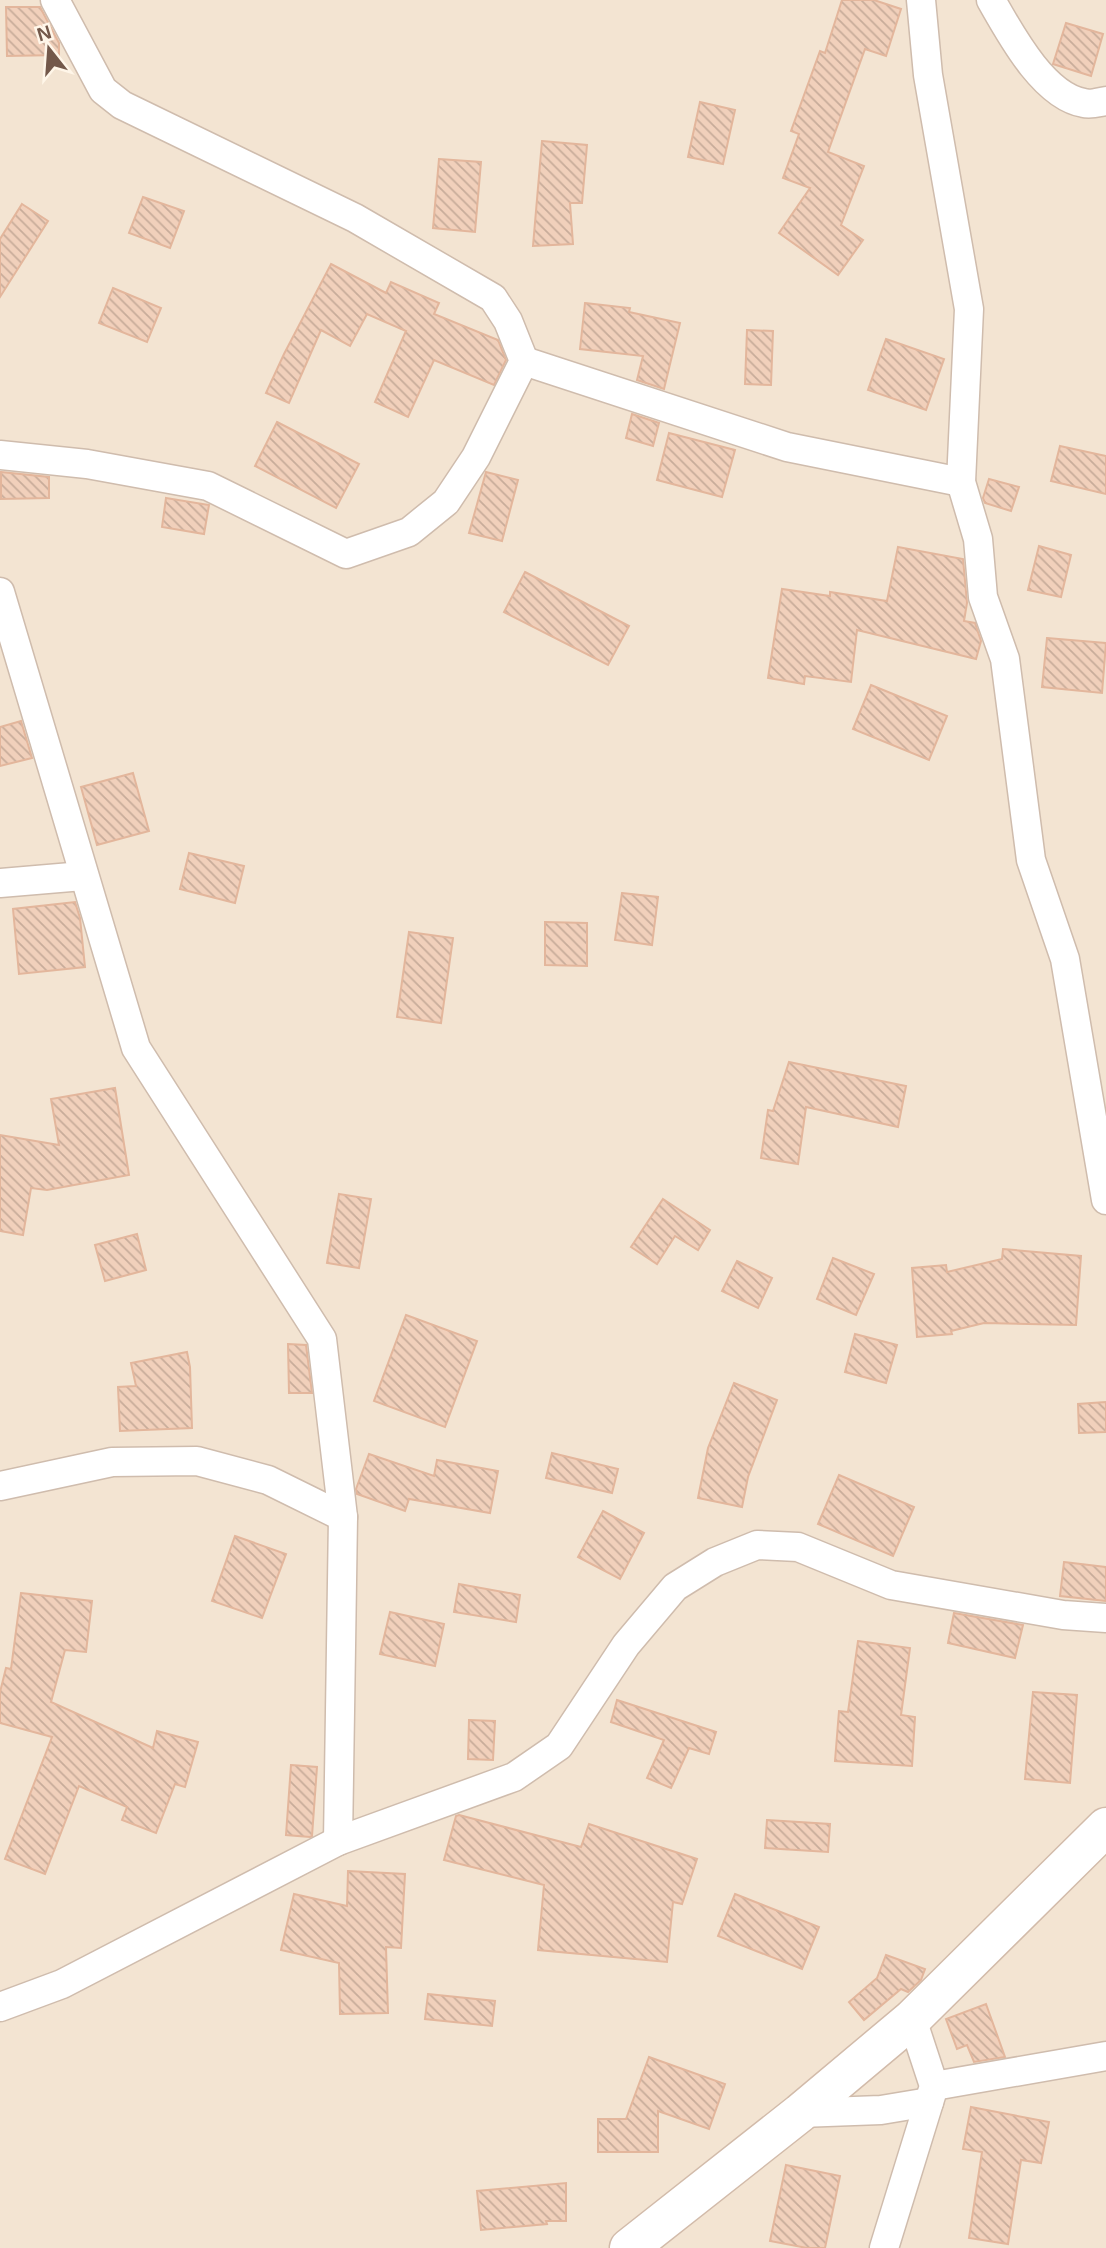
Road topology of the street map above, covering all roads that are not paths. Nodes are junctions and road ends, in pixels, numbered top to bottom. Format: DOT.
graph roads {
  1 [pos="55,0"];
  2 [pos="921,0"];
  3 [pos="991,0"];
  4 [pos="1106,101"];
  5 [pos="524,361"];
  6 [pos="0,455"];
  7 [pos="961,482"];
  8 [pos="0,592"];
  9 [pos="83,876"];
  10 [pos="0,883"];
  11 [pos="1106,1200"];
  12 [pos="0,1486"];
  13 [pos="343,1517"];
  14 [pos="1106,1618"];
  15 [pos="1106,1827"];
  16 [pos="338,1841"];
  17 [pos="0,2007"];
  18 [pos="912,2019"];
  19 [pos="1106,2056"];
  20 [pos="931,2094"];
  21 [pos="800,2113"];
  22 [pos="629,2248"];
  23 [pos="884,2248"];
  1 -- 5 [label="street"];
  2 -- 7 [label="street"];
  3 -- 4 [label="street"];
  5 -- 6 [label="street"];
  5 -- 7 [label="street"];
  7 -- 11 [label="street"];
  8 -- 9 [label="street"];
  9 -- 10 [label="street"];
  9 -- 13 [label="street"];
  12 -- 13 [label="street"];
  13 -- 16 [label="street"];
  14 -- 16 [label="street"];
  15 -- 18 [label="street"];
  16 -- 17 [label="street"];
  18 -- 20 [label="street"];
  18 -- 21 [label="street"];
  19 -- 20 [label="street"];
  20 -- 21 [label="street"];
  20 -- 23 [label="street"];
  21 -- 22 [label="street"];
}
